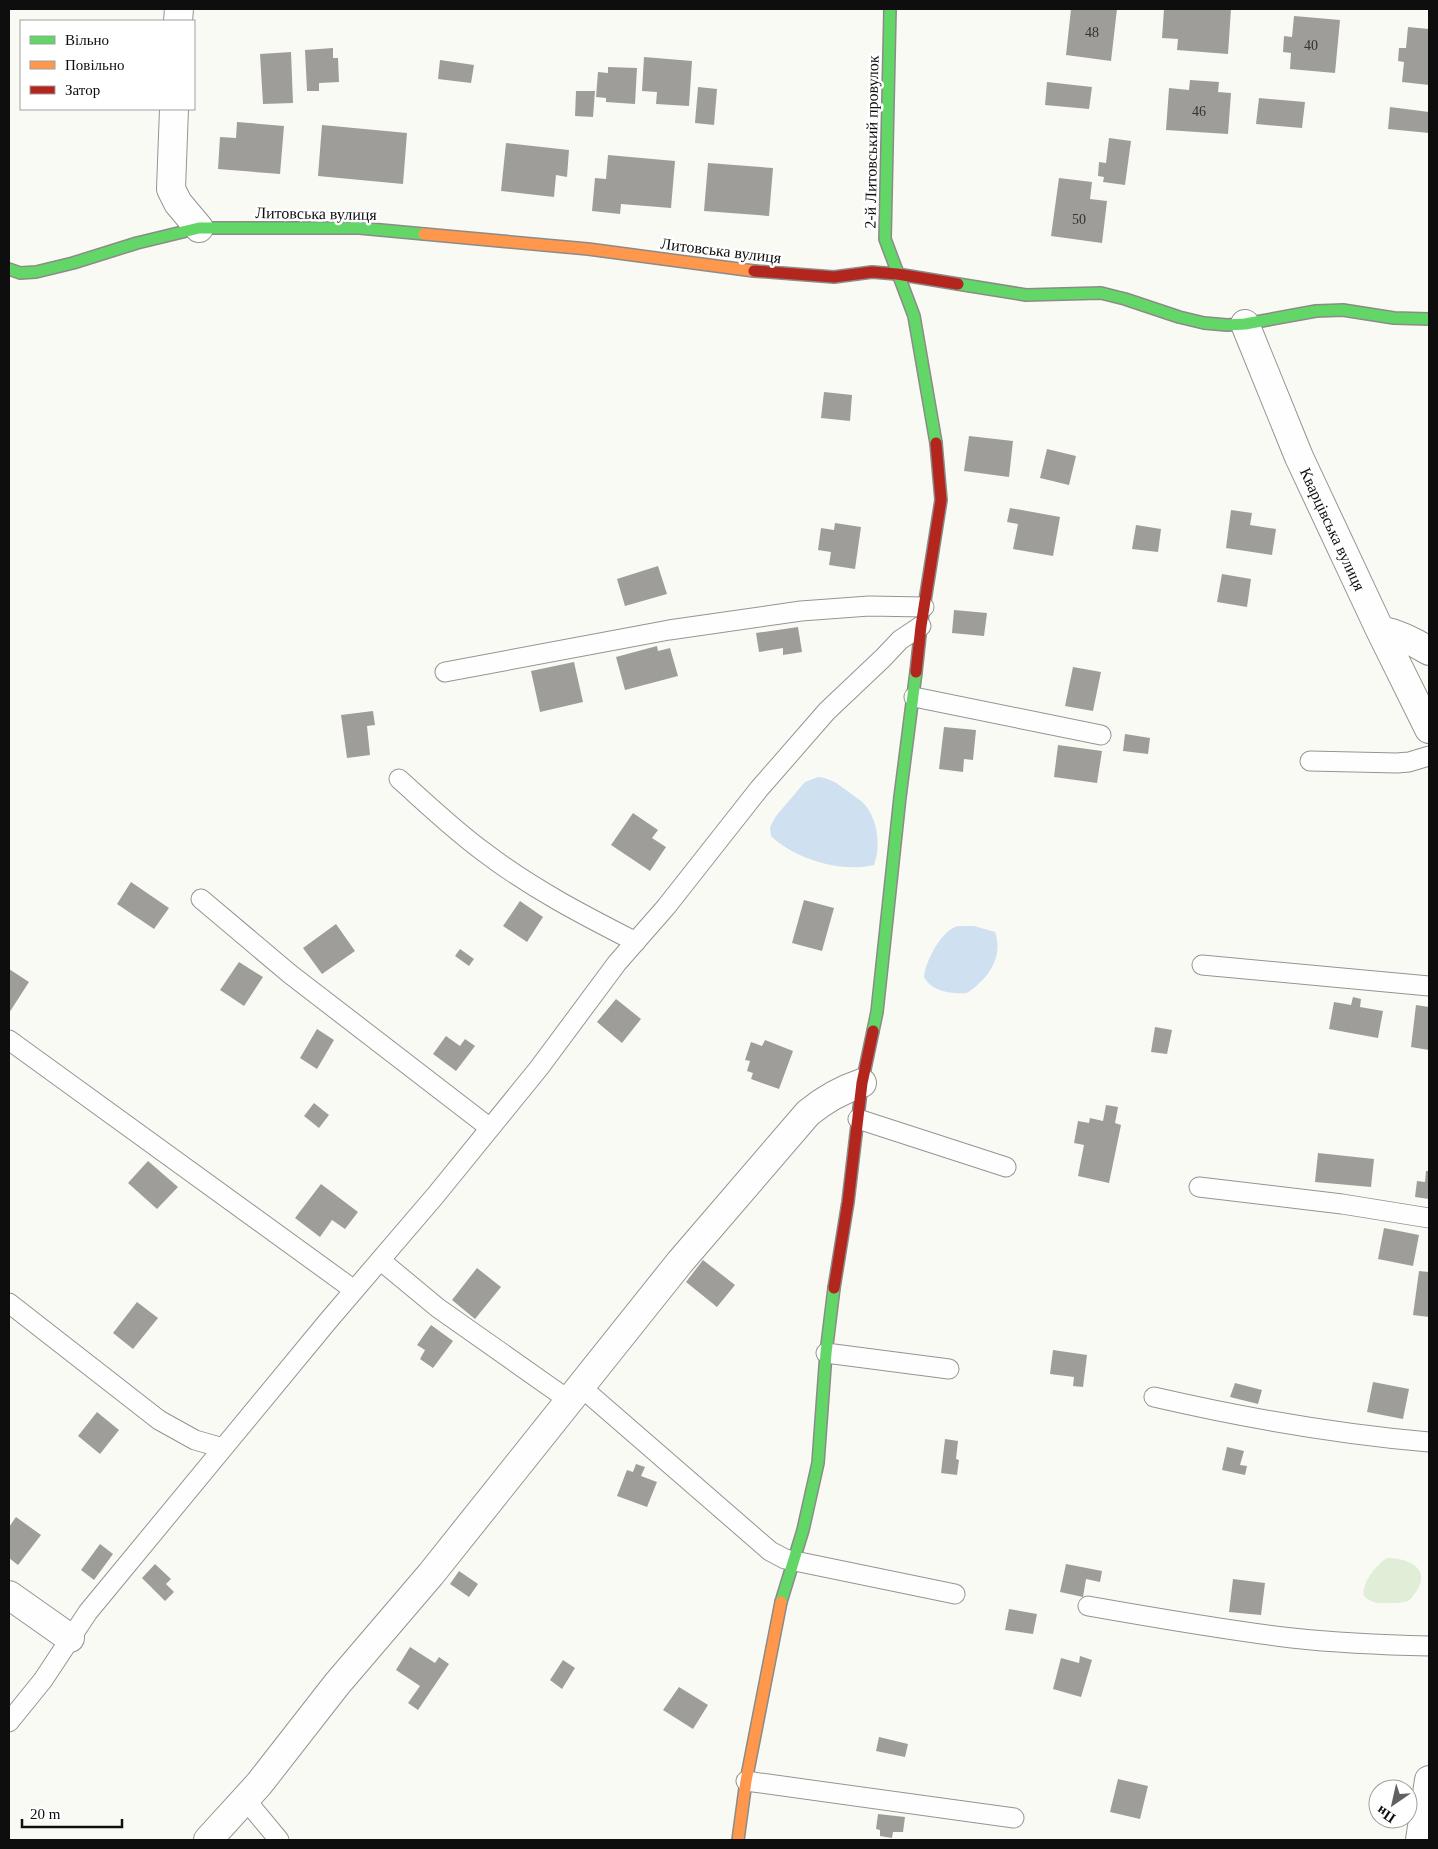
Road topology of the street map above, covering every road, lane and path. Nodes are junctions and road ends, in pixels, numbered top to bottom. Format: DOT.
graph roads {
  1 [pos="890,9"];
  2 [pos="174,110"];
  3 [pos="198,228"];
  4 [pos="9,269"];
  5 [pos="897,274"];
  6 [pos="1429,320"];
  7 [pos="1245,324"];
  8 [pos="924,606"];
  9 [pos="921,626"];
  10 [pos="1380,630"];
  11 [pos="1429,651"];
  12 [pos="445,672"];
  13 [pos="914,697"];
  14 [pos="1429,729"];
  15 [pos="1101,735"];
  16 [pos="1429,756"];
  17 [pos="1310,761"];
  18 [pos="399,779"];
  19 [pos="201,899"];
  20 [pos="636,942"];
  21 [pos="1202,965"];
  22 [pos="1429,986"];
  23 [pos="9,1040"];
  24 [pos="862,1083"];
  25 [pos="858,1119"];
  26 [pos="490,1128"];
  27 [pos="1006,1167"];
  28 [pos="1198,1187"];
  29 [pos="1429,1218"];
  30 [pos="380,1260"];
  31 [pos="354,1290"];
  32 [pos="9,1304"];
  33 [pos="826,1353"];
  34 [pos="949,1369"];
  35 [pos="575,1394"];
  36 [pos="1154,1397"];
  37 [pos="1429,1442"];
  38 [pos="223,1448"];
  39 [pos="793,1560"];
  40 [pos="955,1594"];
  41 [pos="9,1595"];
  42 [pos="1088,1606"];
  43 [pos="70,1638"];
  44 [pos="1429,1646"];
  45 [pos="9,1722"];
  46 [pos="1429,1780"];
  47 [pos="746,1781"];
  48 [pos="245,1799"];
  49 [pos="1014,1818"];
  50 [pos="208,1840"];
  51 [pos="279,1840"];
  52 [pos="738,1840"];
  53 [pos="1420,1840"];
  1 -- 5 [label="street, 2-й Литовський провулок"];
  2 -- 3 [label="street"];
  3 -- 4 [label="street, Литовська вулиця"];
  3 -- 5 [label="street, Литовська вулиця"];
  5 -- 7 [label="street, Литовська вулиця"];
  5 -- 8 [label="street, 2-й Литовський провулок"];
  6 -- 7 [label="street, Литовська вулиця"];
  7 -- 10 [label="street, Кварцівська вулиця"];
  8 -- 9 [label="street, 2-й Литовський провулок"];
  8 -- 12 [label="lane"];
  9 -- 13 [label="street, 2-й Литовський провулок"];
  9 -- 20 [label="lane"];
  10 -- 11 [label="street"];
  10 -- 14 [label="street, Кварцівська вулиця"];
  13 -- 15 [label="lane"];
  13 -- 24 [label="street, 2-й Литовський провулок"];
  16 -- 17 [label="lane"];
  18 -- 20 [label="lane"];
  19 -- 26 [label="lane"];
  20 -- 26 [label="lane"];
  21 -- 22 [label="lane"];
  23 -- 31 [label="lane"];
  24 -- 25 [label="street, 2-й Литовський провулок"];
  24 -- 35 [label="street"];
  25 -- 27 [label="lane"];
  25 -- 33 [label="street, 2-й Литовський провулок"];
  26 -- 30 [label="lane"];
  28 -- 29 [label="lane"];
  30 -- 31 [label="lane"];
  30 -- 35 [label="lane"];
  31 -- 38 [label="lane"];
  32 -- 38 [label="lane"];
  33 -- 34 [label="lane"];
  33 -- 39 [label="street, 2-й Литовський провулок"];
  35 -- 39 [label="lane"];
  35 -- 48 [label="street"];
  36 -- 37 [label="lane"];
  38 -- 43 [label="lane"];
  39 -- 40 [label="lane"];
  39 -- 47 [label="street, 2-й Литовський провулок"];
  41 -- 43 [label="street"];
  42 -- 44 [label="lane"];
  43 -- 45 [label="lane"];
  46 -- 53 [label="street"];
  47 -- 49 [label="lane"];
  47 -- 52 [label="street, 2-й Литовський провулок"];
  48 -- 50 [label="street"];
  48 -- 51 [label="lane"];
}
